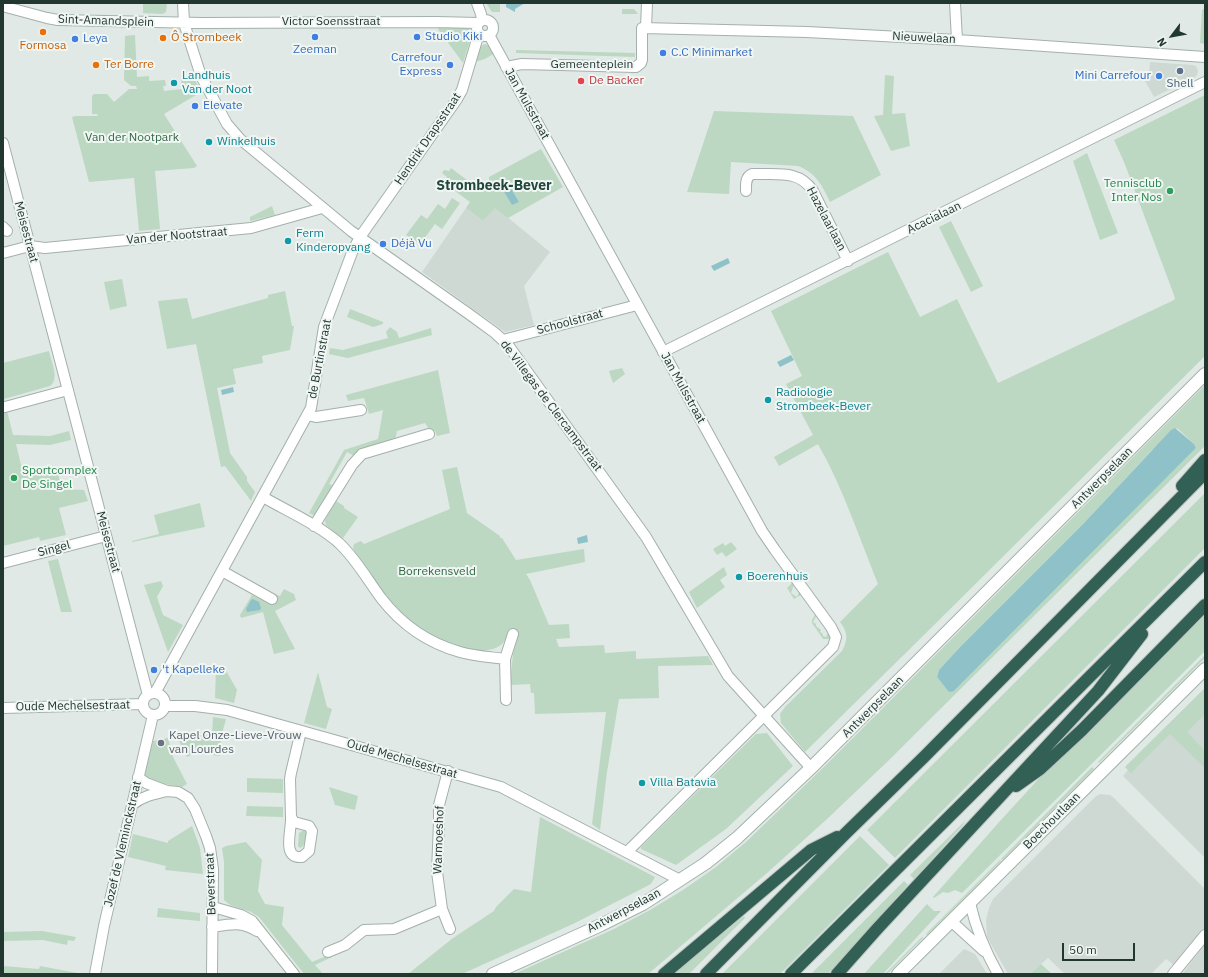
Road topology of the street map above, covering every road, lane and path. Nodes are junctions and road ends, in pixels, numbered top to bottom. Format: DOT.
graph roads {
  1 [pos="183,3"];
  2 [pos="477,3"];
  3 [pos="647,3"];
  4 [pos="955,3"];
  5 [pos="5,8"];
  6 [pos="184,23"];
  7 [pos="482,28"];
  8 [pos="644,28"];
  9 [pos="957,40"];
  10 [pos="1205,57"];
  11 [pos="506,67"];
  12 [pos="1205,82"];
  13 [pos="3,143"];
  14 [pos="746,191"];
  15 [pos="322,208"];
  16 [pos="360,238"];
  17 [pos="30,246"];
  18 [pos="3,253"];
  19 [pos="848,260"];
  20 [pos="637,305"];
  21 [pos="503,340"];
  22 [pos="663,352"];
  23 [pos="1205,374"];
  24 [pos="68,390"];
  25 [pos="5,406"];
  26 [pos="361,410"];
  27 [pos="308,415"];
  28 [pos="429,434"];
  29 [pos="1205,460"];
  30 [pos="1205,473"];
  31 [pos="263,497"];
  32 [pos="314,526"];
  33 [pos="106,536"];
  34 [pos="1205,562"];
  35 [pos="3,563"];
  36 [pos="222,571"];
  37 [pos="1104,576"];
  38 [pos="1174,592"];
  39 [pos="272,599"];
  40 [pos="1205,605"];
  41 [pos="513,634"];
  42 [pos="505,659"];
  43 [pos="1205,669"];
  44 [pos="152,694"];
  45 [pos="506,700"];
  46 [pos="143,704"];
  47 [pos="165,706"];
  48 [pos="3,708"];
  49 [pos="153,714"];
  50 [pos="764,717"];
  51 [pos="301,731"];
  52 [pos="811,768"];
  53 [pos="448,771"];
  54 [pos="138,777"];
  55 [pos="167,791"];
  56 [pos="994,802"];
  57 [pos="132,805"];
  58 [pos="291,816"];
  59 [pos="846,833"];
  60 [pos="627,852"];
  61 [pos="680,880"];
  62 [pos="970,903"];
  63 [pos="213,907"];
  64 [pos="442,909"];
  65 [pos="951,921"];
  66 [pos="212,927"];
  67 [pos="450,929"];
  68 [pos="263,934"];
  69 [pos="1205,935"];
  70 [pos="328,952"];
  71 [pos="988,955"];
  72 [pos="95,974"];
  73 [pos="212,974"];
  74 [pos="294,974"];
  75 [pos="493,974"];
  76 [pos="664,974"];
  77 [pos="706,974"];
  78 [pos="791,974"];
  79 [pos="837,974"];
  80 [pos="898,974"];
  81 [pos="998,974"];
  82 [pos="1173,974"];
  1 -- 6 [label="street, de Villegas de Clercampstraat"];
  2 -- 7 [label="street, Jan Mulsstraat"];
  3 -- 8 [label="street, Gemeenteplein"];
  4 -- 9 [label="street"];
  5 -- 6 [label="street, Sint-Amandsplein"];
  6 -- 7 [label="street, Victor Soensstraat"];
  6 -- 15 [label="street, de Villegas de Clercampstraat"];
  7 -- 11 [label="street, Jan Mulsstraat"];
  7 -- 16 [label="street, Hendrik Drapsstraat"];
  8 -- 9 [label="street, Nieuwelaan"];
  8 -- 11 [label="street, Gemeenteplein"];
  9 -- 10 [label="street, Nieuwelaan"];
  11 -- 20 [label="street, Jan Mulsstraat"];
  12 -- 19 [label="street, Acacialaan"];
  13 -- 17 [label="street, Meisestraat"];
  14 -- 19 [label="street, Hazelaarlaan"];
  15 -- 16 [label="street, de Villegas de Clercampstraat"];
  15 -- 17 [label="street, Van der Nootstraat"];
  16 -- 21 [label="street, de Villegas de Clercampstraat"];
  16 -- 27 [label="street, de Burtinstraat"];
  17 -- 18 [label="street"];
  17 -- 24 [label="street, Meisestraat"];
  19 -- 22 [label="street, Acacialaan"];
  20 -- 21 [label="street, Schoolstraat"];
  20 -- 22 [label="street, Jan Mulsstraat"];
  21 -- 50 [label="street, de Villegas de Clercampstraat"];
  22 -- 50 [label="street, Jan Mulsstraat"];
  23 -- 52 [label="main road, Antwerpselaan"];
  24 -- 25 [label="street"];
  24 -- 33 [label="street, Meisestraat"];
  26 -- 27 [label="street, de Burtinstraat"];
  27 -- 31 [label="street, de Burtinstraat"];
  28 -- 32 [label="street"];
  29 -- 37 [label="highway"];
  30 -- 37 [label="highway"];
  31 -- 32 [label="street"];
  31 -- 36 [label="street, de Burtinstraat"];
  32 -- 42 [label="street"];
  33 -- 35 [label="street, Singel"];
  33 -- 44 [label="street, Meisestraat"];
  34 -- 38 [label="highway"];
  36 -- 39 [label="street"];
  36 -- 44 [label="street, de Burtinstraat"];
  37 -- 59 [label="highway"];
  38 -- 56 [label="highway"];
  38 -- 78 [label="highway"];
  40 -- 56 [label="highway"];
  41 -- 42 [label="street"];
  42 -- 45 [label="street"];
  43 -- 62 [label="main road, Boechoutlaan"];
  44 -- 46 [label="street"];
  44 -- 47 [label="street"];
  46 -- 48 [label="street, Oude Mechelsestraat"];
  46 -- 49 [label="street"];
  47 -- 49 [label="street"];
  47 -- 51 [label="street, Oude Mechelsestraat"];
  49 -- 54 [label="street, Jozef de Vleminckstraat"];
  50 -- 52 [label="street, de Villegas de Clercampstraat"];
  50 -- 60 [label="street"];
  51 -- 53 [label="street, Oude Mechelsestraat"];
  51 -- 58 [label="street"];
  52 -- 61 [label="main road, Antwerpselaan"];
  53 -- 60 [label="street, Oude Mechelsestraat"];
  53 -- 64 [label="street, Warmoeshof"];
  54 -- 55 [label="street, Beverstraat"];
  54 -- 57 [label="street, Jozef de Vleminckstraat"];
  55 -- 57 [label="street"];
  55 -- 63 [label="street, Beverstraat"];
  56 -- 79 [label="highway"];
  57 -- 72 [label="street, Jozef de Vleminckstraat"];
  59 -- 76 [label="highway"];
  59 -- 77 [label="highway"];
  60 -- 61 [label="street, Oude Mechelsestraat"];
  61 -- 75 [label="main road, Antwerpselaan"];
  62 -- 65 [label="main road, Boechoutlaan"];
  62 -- 71 [label="street"];
  63 -- 66 [label="street, Beverstraat"];
  63 -- 68 [label="street"];
  64 -- 67 [label="street, Warmoeshof"];
  64 -- 70 [label="street"];
  65 -- 71 [label="street"];
  65 -- 80 [label="main road, Boechoutlaan"];
  66 -- 68 [label="street"];
  66 -- 73 [label="street, Beverstraat"];
  68 -- 74 [label="street"];
  69 -- 82 [label="street"];
  71 -- 81 [label="street"];
}
